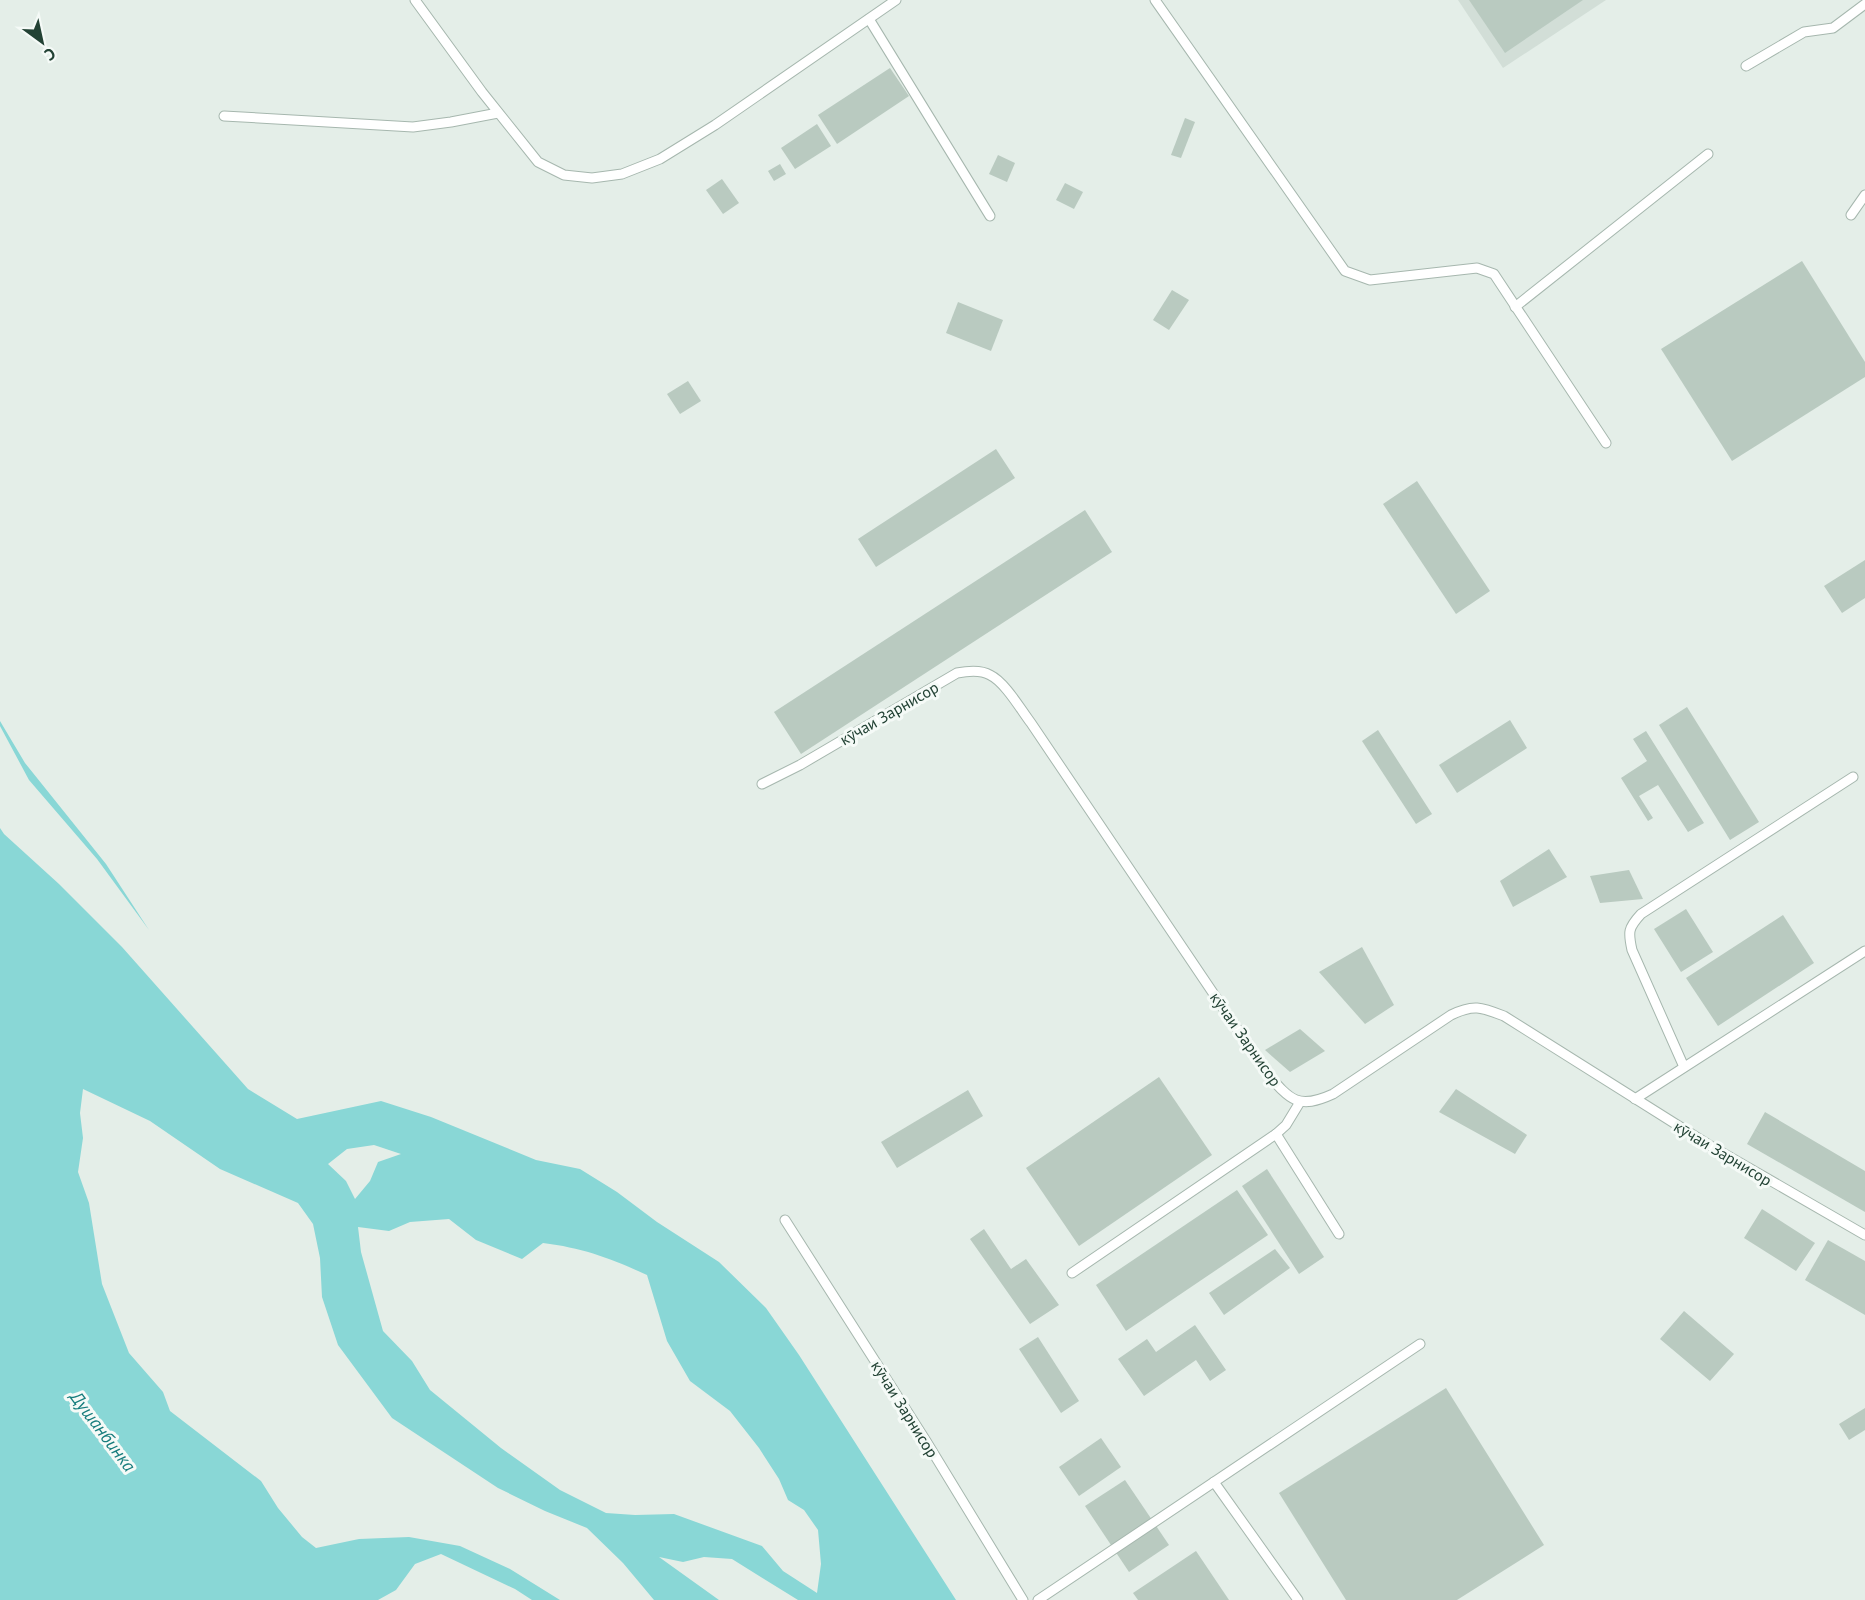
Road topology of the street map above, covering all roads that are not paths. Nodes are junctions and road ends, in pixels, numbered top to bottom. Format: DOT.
graph roads {
  1 [pos="416,0"];
  2 [pos="896,0"];
  3 [pos="1155,0"];
  4 [pos="1865,4"];
  5 [pos="869,18"];
  6 [pos="1746,66"];
  7 [pos="498,113"];
  8 [pos="224,116"];
  9 [pos="1708,154"];
  10 [pos="1865,195"];
  11 [pos="1851,215"];
  12 [pos="990,216"];
  13 [pos="1515,307"];
  14 [pos="1606,443"];
  15 [pos="1853,777"];
  16 [pos="762,784"];
  17 [pos="1865,951"];
  18 [pos="1684,1067"];
  19 [pos="1635,1099"];
  20 [pos="1300,1102"];
  21 [pos="1276,1134"];
  22 [pos="785,1220"];
  23 [pos="1340,1234"];
  24 [pos="1865,1235"];
  25 [pos="1072,1273"];
  26 [pos="1420,1344"];
  27 [pos="1214,1482"];
  28 [pos="1023,1600"];
  29 [pos="1038,1600"];
  30 [pos="1298,1600"];
  1 -- 7 [label="lane"];
  2 -- 5 [label="lane"];
  3 -- 13 [label="lane"];
  4 -- 6 [label="lane"];
  5 -- 7 [label="lane"];
  5 -- 12 [label="lane"];
  7 -- 8 [label="lane"];
  9 -- 13 [label="lane"];
  10 -- 11 [label="lane"];
  13 -- 14 [label="lane"];
  15 -- 18 [label="lane"];
  16 -- 20 [label="lane, кӯчаи Зарнисор"];
  17 -- 18 [label="lane"];
  18 -- 19 [label="lane"];
  19 -- 20 [label="lane, кӯчаи Зарнисор"];
  19 -- 24 [label="lane, кӯчаи Зарнисор"];
  20 -- 21 [label="lane"];
  21 -- 23 [label="lane"];
  21 -- 25 [label="lane"];
  22 -- 28 [label="lane, кӯчаи Зарнисор"];
  26 -- 27 [label="lane"];
  27 -- 29 [label="lane"];
  27 -- 30 [label="lane"];
}
